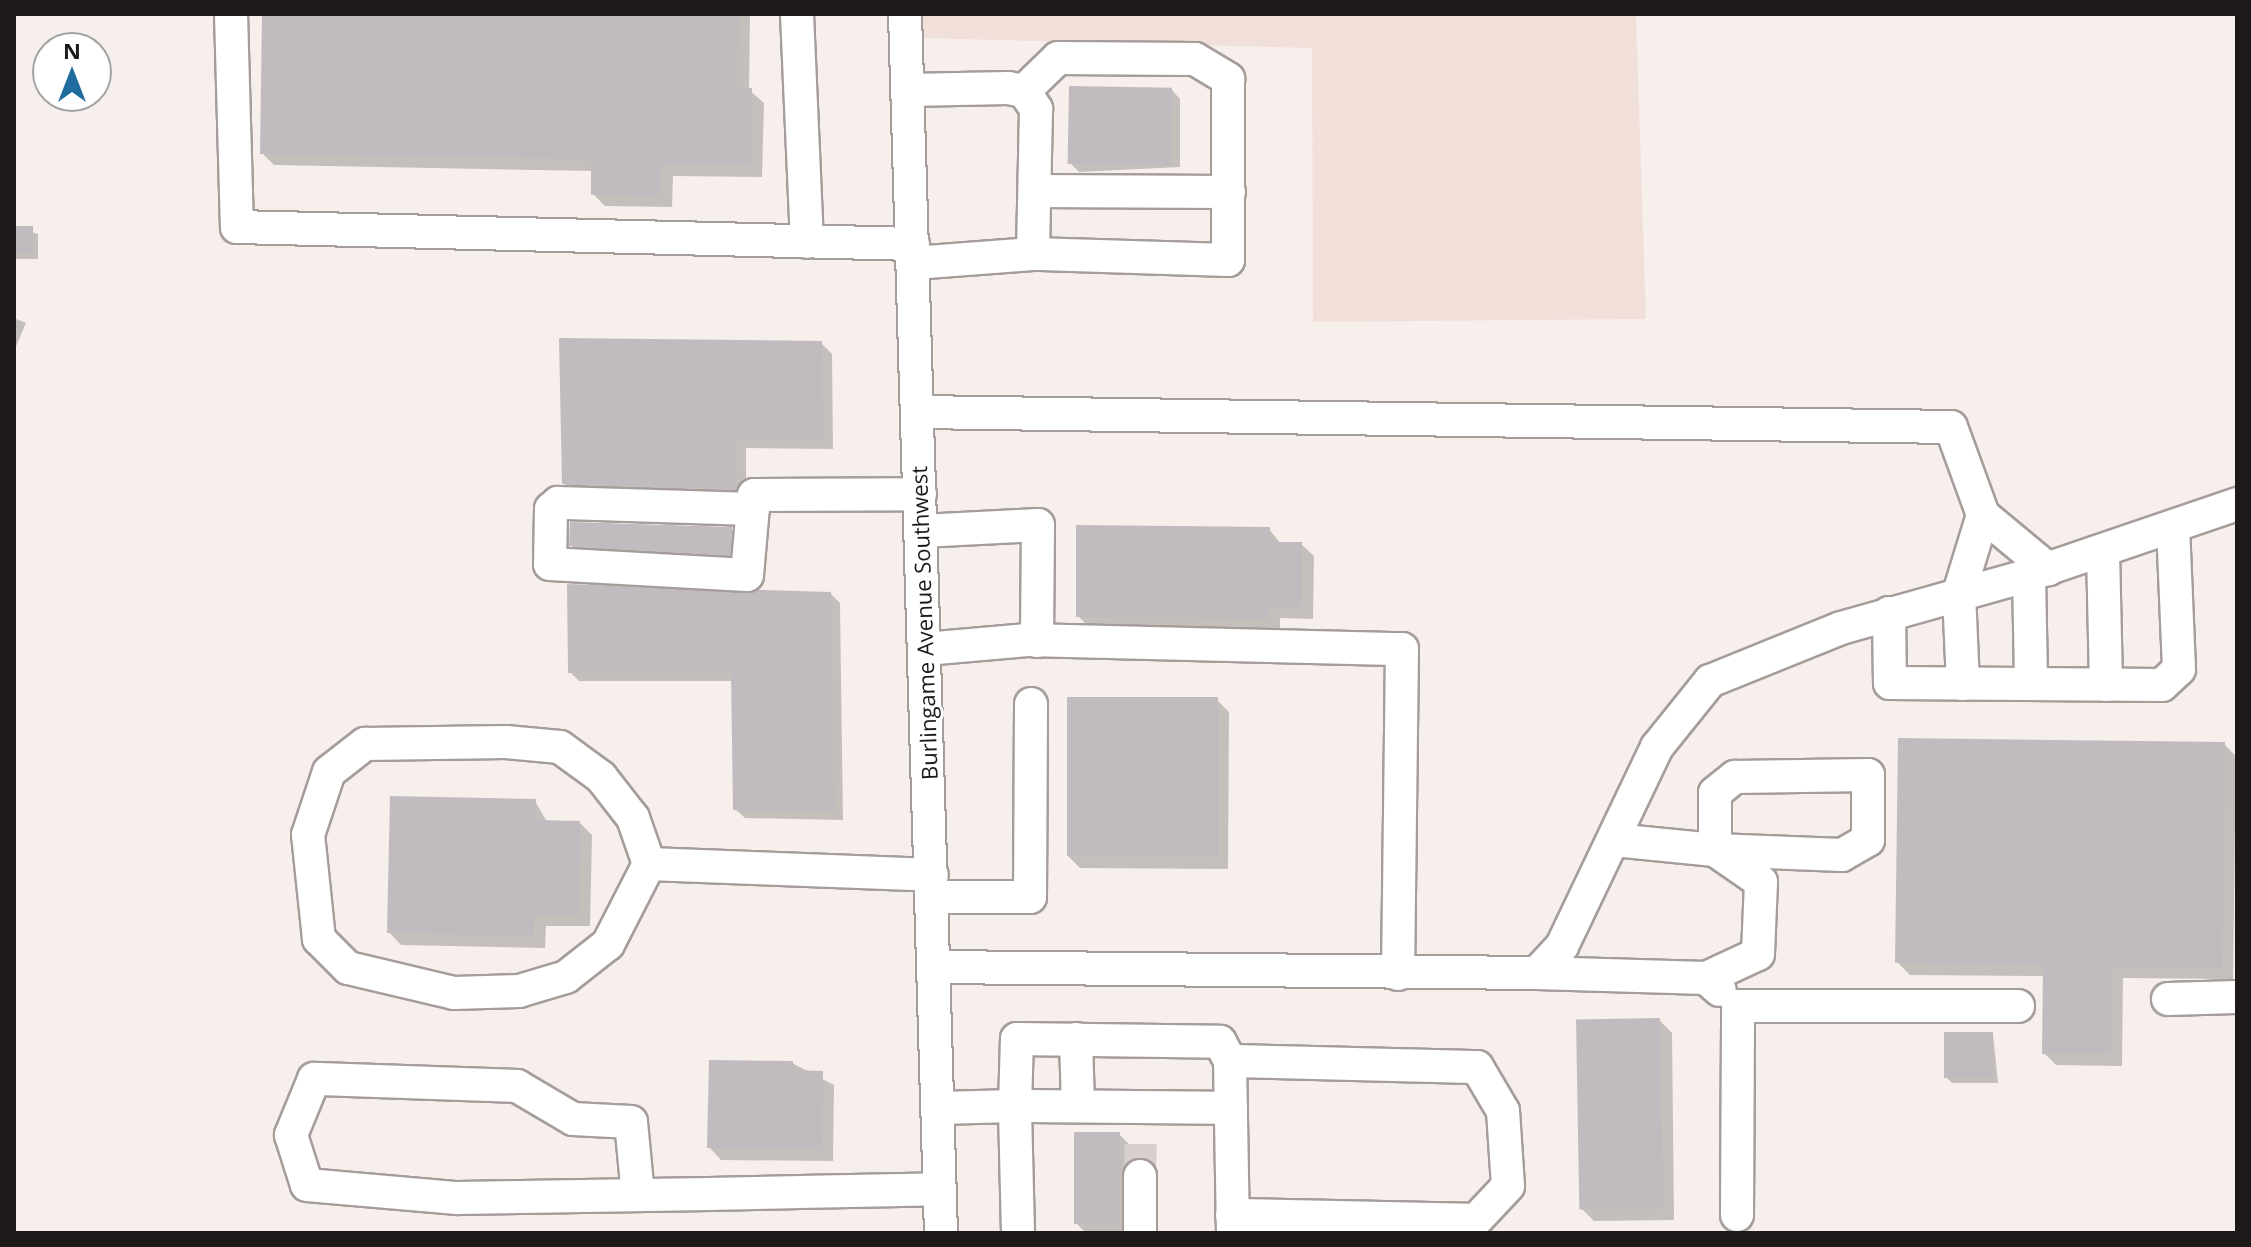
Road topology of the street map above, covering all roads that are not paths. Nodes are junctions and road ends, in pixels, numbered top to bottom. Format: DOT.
graph roads {
  1 [pos="231,14"];
  2 [pos="797,14"];
  3 [pos="905,14"];
  4 [pos="908,90"];
  5 [pos="1024,91"];
  6 [pos="1037,191"];
  7 [pos="1229,192"];
  8 [pos="807,242"];
  9 [pos="913,254"];
  10 [pos="1033,254"];
  11 [pos="918,412"];
  12 [pos="920,494"];
  13 [pos="2237,504"];
  14 [pos="753,509"];
  15 [pos="1983,515"];
  16 [pos="2173,527"];
  17 [pos="921,531"];
  18 [pos="2103,551"];
  19 [pos="2038,572"];
  20 [pos="1959,593"];
  21 [pos="1889,613"];
  22 [pos="1037,641"];
  23 [pos="925,649"];
  24 [pos="1963,684"];
  25 [pos="2031,684"];
  26 [pos="2106,685"];
  27 [pos="1031,704"];
  28 [pos="1614,840"];
  29 [pos="1715,850"];
  30 [pos="649,864"];
  31 [pos="932,886"];
  32 [pos="934,967"];
  33 [pos="1537,973"];
  34 [pos="1398,974"];
  35 [pos="1706,978"];
  36 [pos="2237,997"];
  37 [pos="2168,999"];
  38 [pos="1738,1006"];
  39 [pos="2018,1006"];
  40 [pos="1076,1039"];
  41 [pos="1230,1061"];
  42 [pos="1015,1106"];
  43 [pos="1078,1106"];
  44 [pos="938,1108"];
  45 [pos="1231,1108"];
  46 [pos="1140,1176"];
  47 [pos="940,1189"];
  48 [pos="638,1195"];
  49 [pos="1737,1215"];
  50 [pos="1233,1224"];
  51 [pos="941,1233"];
  52 [pos="1018,1233"];
  53 [pos="1140,1233"];
  1 -- 8 [label="street"];
  2 -- 8 [label="street"];
  3 -- 4 [label="street, Burlingame Avenue Southwest"];
  4 -- 5 [label="street"];
  4 -- 9 [label="street, Burlingame Avenue Southwest"];
  5 -- 6 [label="street"];
  5 -- 7 [label="street"];
  6 -- 7 [label="street"];
  6 -- 10 [label="street"];
  7 -- 10 [label="street"];
  8 -- 9 [label="street"];
  9 -- 10 [label="street"];
  9 -- 11 [label="street, Burlingame Avenue Southwest"];
  11 -- 12 [label="street, Burlingame Avenue Southwest"];
  11 -- 15 [label="street"];
  12 -- 14 [label="street"];
  12 -- 17 [label="street, Burlingame Avenue Southwest"];
  13 -- 16 [label="street"];
  14 -- 14 [label="street"];
  15 -- 19 [label="street"];
  15 -- 20 [label="street"];
  16 -- 18 [label="street"];
  16 -- 26 [label="street"];
  17 -- 22 [label="street"];
  17 -- 23 [label="street, Burlingame Avenue Southwest"];
  18 -- 19 [label="street"];
  18 -- 26 [label="street"];
  19 -- 20 [label="street"];
  19 -- 25 [label="street"];
  20 -- 21 [label="street"];
  20 -- 24 [label="street"];
  21 -- 24 [label="street"];
  21 -- 28 [label="street"];
  22 -- 23 [label="street"];
  22 -- 34 [label="street"];
  23 -- 31 [label="street, Burlingame Avenue Southwest"];
  24 -- 25 [label="street"];
  25 -- 26 [label="street"];
  27 -- 31 [label="street"];
  28 -- 29 [label="street"];
  28 -- 33 [label="street"];
  29 -- 29 [label="street"];
  29 -- 35 [label="street"];
  30 -- 30 [label="street"];
  30 -- 31 [label="street"];
  31 -- 32 [label="street, Burlingame Avenue Southwest"];
  32 -- 34 [label="street"];
  32 -- 44 [label="street, Burlingame Avenue Southwest"];
  33 -- 34 [label="street"];
  33 -- 35 [label="street"];
  35 -- 38 [label="street"];
  36 -- 37 [label="street"];
  38 -- 39 [label="street"];
  38 -- 49 [label="street"];
  40 -- 41 [label="street"];
  40 -- 42 [label="street"];
  40 -- 43 [label="street"];
  41 -- 45 [label="street"];
  41 -- 50 [label="street"];
  42 -- 43 [label="street"];
  42 -- 44 [label="street"];
  42 -- 52 [label="street"];
  43 -- 45 [label="street"];
  44 -- 47 [label="street, Burlingame Avenue Southwest"];
  45 -- 50 [label="street"];
  46 -- 53 [label="street"];
  47 -- 48 [label="street"];
  47 -- 51 [label="street, Burlingame Avenue Southwest"];
  48 -- 48 [label="street"];
}
